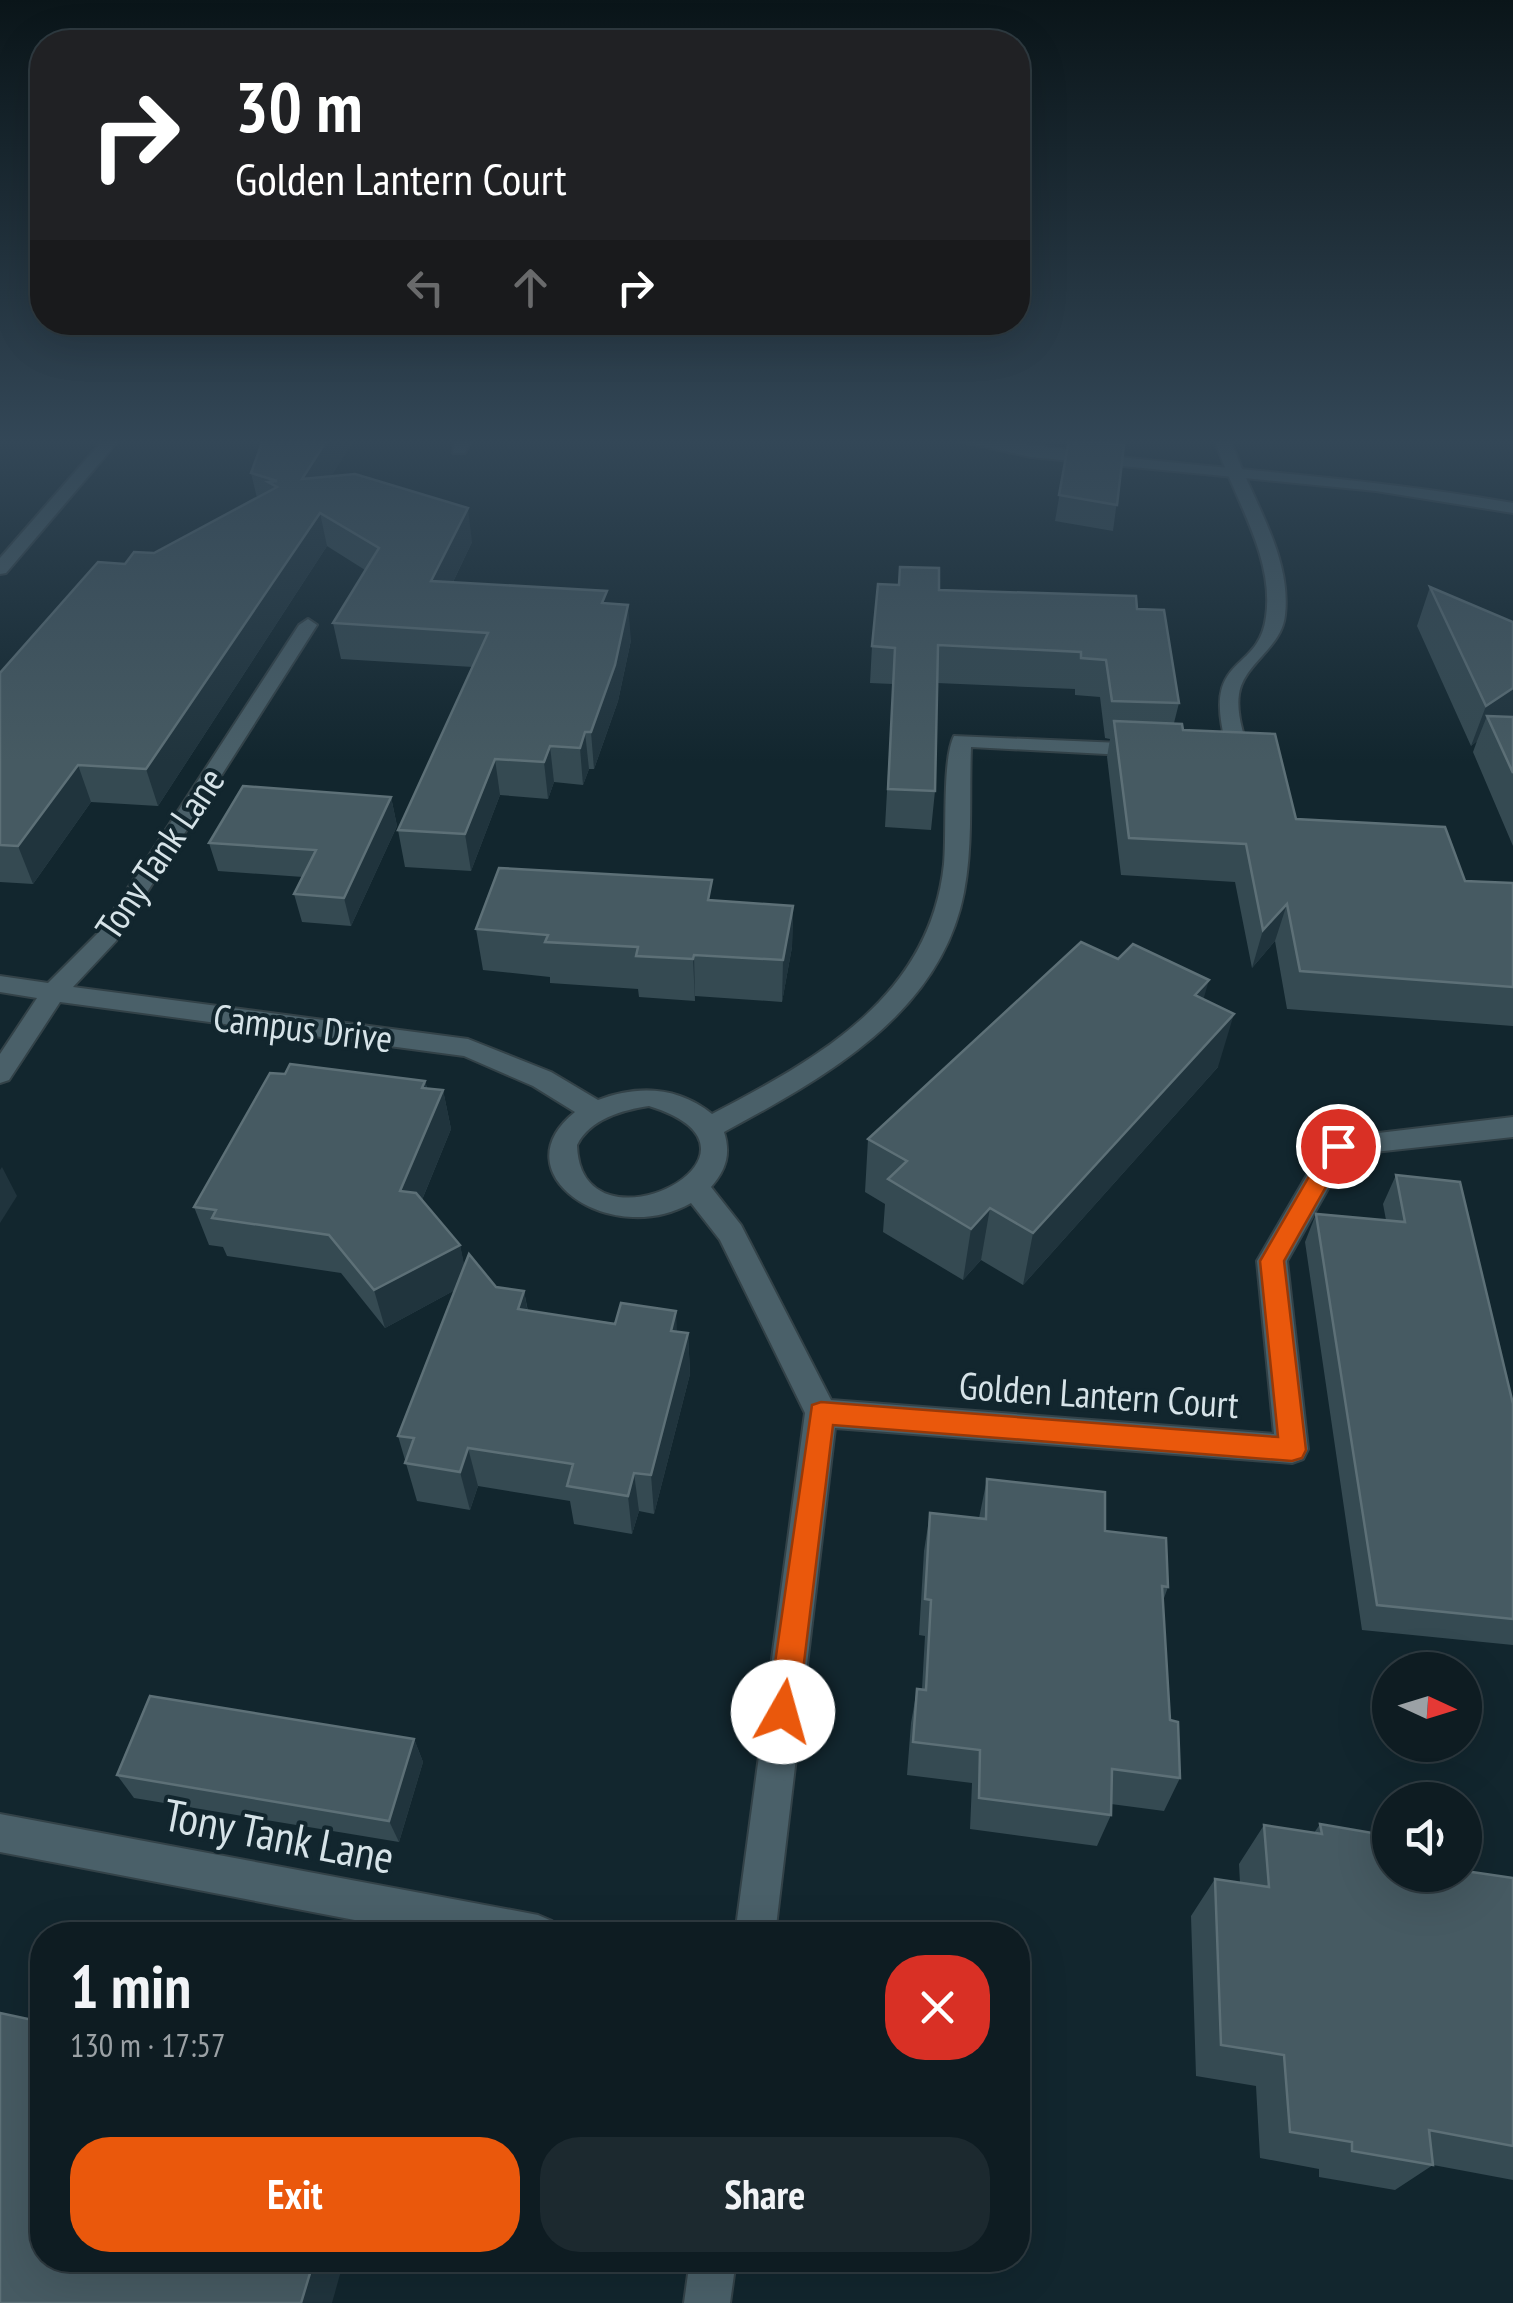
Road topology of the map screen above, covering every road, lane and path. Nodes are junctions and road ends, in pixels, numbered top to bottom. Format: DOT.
graph roads {
  1 [pos="18,547"];
  2 [pos="1263,547"];
  3 [pos="0,568"];
  4 [pos="308,625"];
  5 [pos="1160,750"];
  6 [pos="1199,752"];
  7 [pos="0,984"];
  8 [pos="53,993"];
  9 [pos="0,1074"];
  10 [pos="593,1110"];
  11 [pos="712,1126"];
  12 [pos="1513,1128"];
  13 [pos="696,1190"];
  14 [pos="821,1413"];
  15 [pos="0,1832"];
  16 [pos="470,1922"];
  17 [pos="757,1922"];
  18 [pos="711,2272"];
  19 [pos="707,2303"];
  1 -- 3 [label="street"];
  2 -- 6 [label="street"];
  4 -- 8 [label="street, Tony Tank Lane"];
  5 -- 11 [label="street"];
  7 -- 8 [label="street, Campus Drive"];
  8 -- 9 [label="street, Tony Tank Lane"];
  8 -- 10 [label="street, Campus Drive"];
  10 -- 11 [label="street"];
  10 -- 13 [label="street"];
  11 -- 13 [label="street"];
  12 -- 14 [label="street, Golden Lantern Court"];
  13 -- 14 [label="street"];
  14 -- 17 [label="street"];
  15 -- 16 [label="street, Tony Tank Lane"];
  18 -- 19 [label="street"];
}
